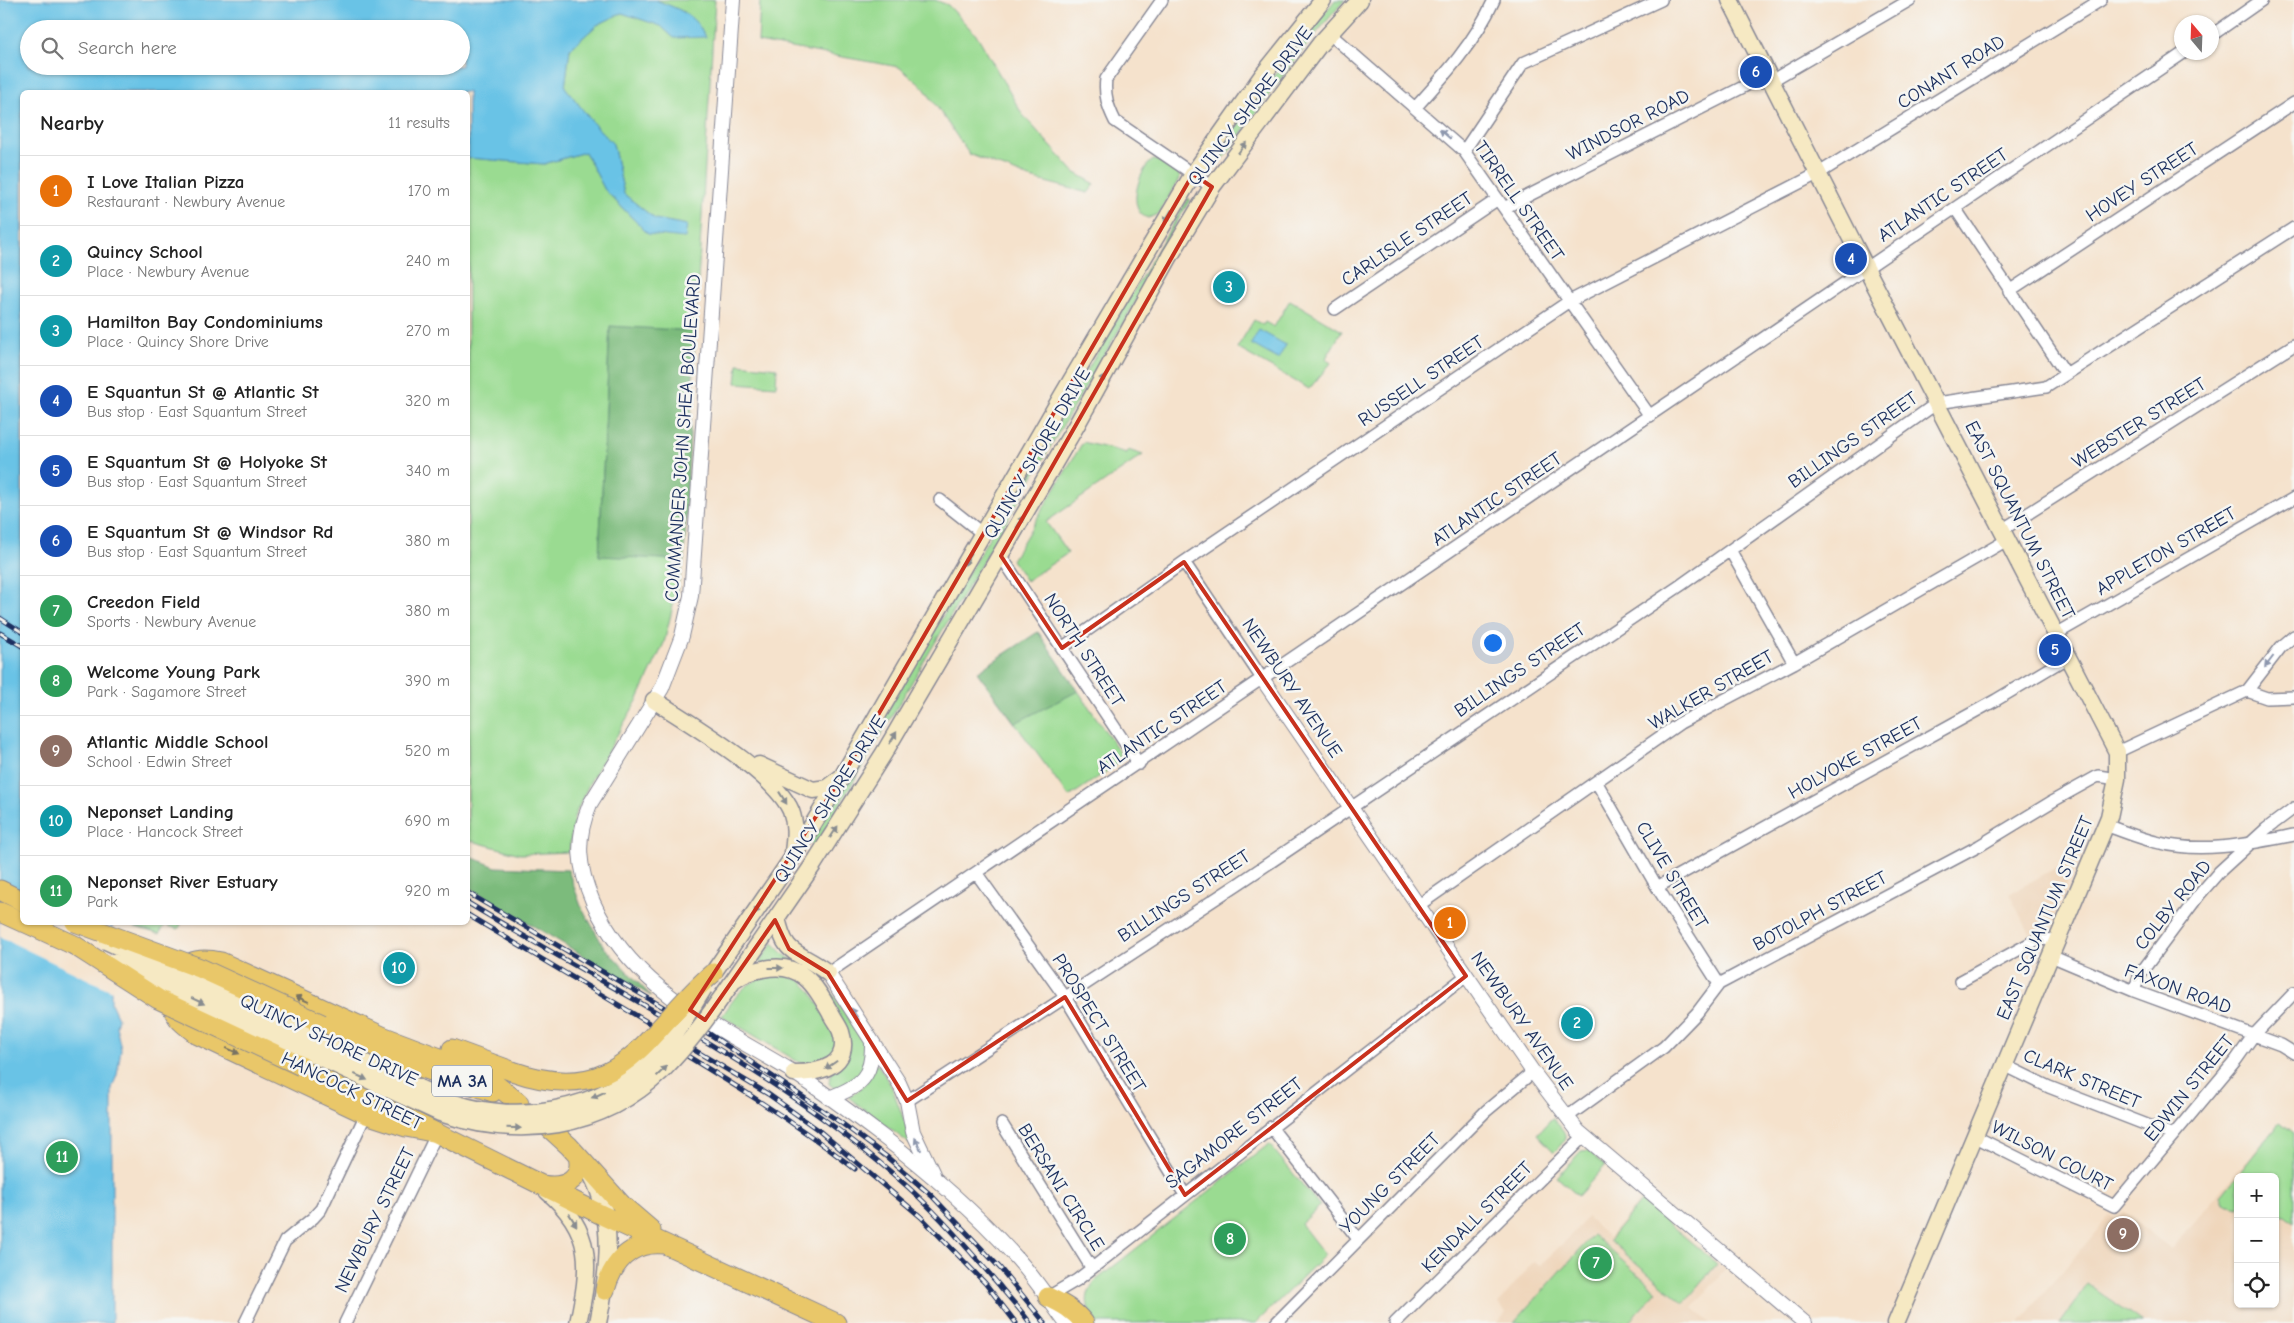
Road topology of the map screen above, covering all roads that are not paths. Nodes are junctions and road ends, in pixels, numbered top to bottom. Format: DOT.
graph roads {
  1 [pos="733,0"];
  2 [pos="1162,0"];
  3 [pos="1323,0"];
  4 [pos="1360,0"];
  5 [pos="1494,0"];
  6 [pos="1661,0"];
  7 [pos="1730,0"];
  8 [pos="1910,0"];
  9 [pos="2101,0"];
  10 [pos="2262,0"];
  11 [pos="2219,29"];
  12 [pos="1330,34"];
  13 [pos="2174,59"];
  14 [pos="1771,81"];
  15 [pos="2294,103"];
  16 [pos="1415,108"];
  17 [pos="1464,151"];
  18 [pos="1819,173"];
  19 [pos="1193,174"];
  20 [pos="1212,187"];
  21 [pos="1501,203"];
  22 [pos="1955,208"];
  23 [pos="2294,228"];
  24 [pos="1866,268"];
  25 [pos="2009,291"];
  26 [pos="1568,302"];
  27 [pos="1335,309"];
  28 [pos="2294,345"];
  29 [pos="2066,374"];
  30 [pos="1937,403"];
  31 [pos="1650,416"];
  32 [pos="2294,498"];
  33 [pos="940,500"];
  34 [pos="983,534"];
  35 [pos="2004,535"];
  36 [pos="1730,550"];
  37 [pos="1001,556"];
  38 [pos="1184,562"];
  39 [pos="2056,634"];
  40 [pos="2294,636"];
  41 [pos="1062,648"];
  42 [pos="2068,657"];
  43 [pos="1794,663"];
  44 [pos="1263,680"];
  45 [pos="2247,691"];
  46 [pos="2294,697"];
  47 [pos="654,700"];
  48 [pos="2117,752"];
  49 [pos="734,754"];
  50 [pos="1139,764"];
  51 [pos="843,775"];
  52 [pos="2117,779"];
  53 [pos="1596,783"];
  54 [pos="1350,808"];
  55 [pos="2294,808"];
  56 [pos="2105,824"];
  57 [pos="2294,835"];
  58 [pos="2251,843"];
  59 [pos="793,857"];
  60 [pos="977,874"];
  61 [pos="1657,887"];
  62 [pos="0,890"];
  63 [pos="20,899"];
  64 [pos="1419,905"];
  65 [pos="0,912"];
  66 [pos="777,917"];
  67 [pos="20,921"];
  68 [pos="30,925"];
  69 [pos="75,925"];
  70 [pos="83,925"];
  71 [pos="2057,940"];
  72 [pos="74,945"];
  73 [pos="2050,956"];
  74 [pos="713,973"];
  75 [pos="828,973"];
  76 [pos="1466,976"];
  77 [pos="1961,981"];
  78 [pos="731,984"];
  79 [pos="1719,984"];
  80 [pos="2134,991"];
  81 [pos="2294,993"];
  82 [pos="1065,997"];
  83 [pos="324,1017"];
  84 [pos="2253,1036"];
  85 [pos="872,1042"];
  86 [pos="2294,1053"];
  87 [pos="2004,1065"];
  88 [pos="1533,1072"];
  89 [pos="794,1073"];
  90 [pos="829,1098"];
  91 [pos="907,1101"];
  92 [pos="366,1114"];
  93 [pos="1567,1117"];
  94 [pos="1002,1124"];
  95 [pos="1271,1127"];
  96 [pos="437,1133"];
  97 [pos="2173,1135"];
  98 [pos="1584,1136"];
  99 [pos="1974,1136"];
  100 [pos="581,1160"];
  101 [pos="540,1184"];
  102 [pos="938,1184"];
  103 [pos="1185,1195"];
  104 [pos="2114,1206"];
  105 [pos="604,1216"];
  106 [pos="1358,1239"];
  107 [pos="665,1244"];
  108 [pos="685,1253"];
  109 [pos="1091,1268"];
  110 [pos="605,1290"];
  111 [pos="1048,1297"];
  112 [pos="245,1323"];
  113 [pos="345,1323"];
  114 [pos="578,1323"];
  115 [pos="598,1323"];
  116 [pos="836,1323"];
  117 [pos="1066,1323"];
  118 [pos="1084,1323"];
  119 [pos="1276,1323"];
  120 [pos="1395,1323"];
  121 [pos="1805,1323"];
  122 [pos="1896,1323"];
  1 -- 47 [label="street, COMMANDER JOHN SHEA BOULEVARD"];
  2 -- 19 [label="street"];
  3 -- 19 [label="main road, QUINCY SHORE DRIVE"];
  4 -- 12 [label="main road, QUINCY SHORE DRIVE"];
  5 -- 16 [label="street"];
  6 -- 17 [label="street"];
  7 -- 14 [label="main road, EAST SQUANTUM STREET"];
  8 -- 14 [label="street, WINDSOR ROAD"];
  9 -- 18 [label="street, CONANT ROAD"];
  10 -- 11 [label="street"];
  12 -- 16 [label="street, TIRRELL STREET"];
  20 -- 12 [label="main road, QUINCY SHORE DRIVE, one-way"];
  13 -- 22 [label="street, ATLANTIC STREET"];
  14 -- 18 [label="main road, EAST SQUANTUM STREET"];
  14 -- 21 [label="street, WINDSOR ROAD"];
  15 -- 25 [label="street, HOVEY STREET"];
  17 -- 16 [label="street, TIRRELL STREET, one-way"];
  17 -- 21 [label="street, TIRRELL STREET"];
  18 -- 24 [label="main road, EAST SQUANTUM STREET"];
  18 -- 26 [label="street, RUSSELL STREET"];
  19 -- 20 [label="street"];
  19 -- 34 [label="main road, QUINCY SHORE DRIVE, one-way"];
  37 -- 20 [label="main road, QUINCY SHORE DRIVE, one-way"];
  21 -- 26 [label="street, TIRRELL STREET"];
  21 -- 27 [label="street, CARLISLE STREET"];
  22 -- 24 [label="street, ATLANTIC STREET"];
  22 -- 25 [label="street"];
  23 -- 29 [label="street, BILLINGS STREET"];
  24 -- 30 [label="main road, EAST SQUANTUM STREET"];
  24 -- 31 [label="street, ATLANTIC STREET"];
  25 -- 29 [label="street"];
  26 -- 31 [label="street, TIRRELL STREET"];
  26 -- 38 [label="street, RUSSELL STREET"];
  28 -- 35 [label="street, WEBSTER STREET"];
  29 -- 30 [label="street, BILLINGS STREET"];
  30 -- 35 [label="main road, EAST SQUANTUM STREET"];
  30 -- 36 [label="street, BILLINGS STREET"];
  31 -- 44 [label="street, ATLANTIC STREET"];
  32 -- 39 [label="street, APPLETON STREET"];
  33 -- 34 [label="street"];
  34 -- 51 [label="main road, QUINCY SHORE DRIVE, one-way"];
  35 -- 39 [label="main road, EAST SQUANTUM STREET"];
  35 -- 43 [label="street, WALKER STREET"];
  36 -- 43 [label="street"];
  36 -- 54 [label="street, BILLINGS STREET"];
  37 -- 41 [label="street, NORTH STREET"];
  66 -- 37 [label="main road, QUINCY SHORE DRIVE, one-way"];
  38 -- 41 [label="street, RUSSELL STREET"];
  38 -- 44 [label="street, NEWBURY AVENUE"];
  39 -- 42 [label="main road, EAST SQUANTUM STREET"];
  40 -- 45 [label="street, one-way"];
  41 -- 50 [label="street, NORTH STREET"];
  42 -- 48 [label="main road, EAST SQUANTUM STREET"];
  42 -- 61 [label="street, HOLYOKE STREET"];
  43 -- 53 [label="street, WALKER STREET"];
  44 -- 50 [label="street, ATLANTIC STREET"];
  44 -- 54 [label="street, NEWBURY AVENUE"];
  45 -- 46 [label="street"];
  45 -- 48 [label="street"];
  47 -- 49 [label="main road"];
  47 -- 89 [label="street, COMMANDER JOHN SHEA BOULEVARD"];
  48 -- 52 [label="main road, EAST SQUANTUM STREET"];
  49 -- 51 [label="main road"];
  49 -- 59 [label="main road, one-way"];
  50 -- 60 [label="street, ATLANTIC STREET"];
  51 -- 59 [label="main road, QUINCY SHORE DRIVE"];
  52 -- 56 [label="main road, EAST SQUANTUM STREET"];
  52 -- 79 [label="street, BOTOLPH STREET"];
  53 -- 61 [label="street, CLIVE STREET"];
  53 -- 64 [label="street, WALKER STREET"];
  54 -- 64 [label="street, NEWBURY AVENUE"];
  54 -- 82 [label="street, BILLINGS STREET"];
  55 -- 58 [label="street, COLBY ROAD"];
  56 -- 58 [label="street"];
  56 -- 71 [label="main road, EAST SQUANTUM STREET"];
  57 -- 58 [label="street"];
  58 -- 80 [label="street, COLBY ROAD"];
  59 -- 74 [label="main road, QUINCY SHORE DRIVE, one-way"];
  60 -- 75 [label="street, ATLANTIC STREET"];
  60 -- 82 [label="street, PROSPECT STREET"];
  61 -- 79 [label="street, CLIVE STREET"];
  62 -- 63 [label="main road"];
  64 -- 76 [label="street, NEWBURY AVENUE"];
  65 -- 67 [label="main road, HANCOCK STREET / MA 3A"];
  66 -- 75 [label="main road"];
  66 -- 78 [label="main road, QUINCY SHORE DRIVE"];
  68 -- 72 [label="main road, HANCOCK STREET / MA 3A"];
  74 -- 69 [label="main road, QUINCY SHORE DRIVE, one-way, bridge"];
  70 -- 83 [label="main road, HANCOCK STREET / MA 3A, bridge"];
  71 -- 73 [label="main road, EAST SQUANTUM STREET"];
  71 -- 77 [label="street"];
  72 -- 78 [label="main road, QUINCY SHORE DRIVE, one-way, bridge"];
  72 -- 96 [label="main road, HANCOCK STREET / MA 3A, bridge"];
  73 -- 80 [label="street, FAXON ROAD"];
  73 -- 87 [label="main road, EAST SQUANTUM STREET"];
  74 -- 83 [label="main road, bridge"];
  85 -- 75 [label="street, one-way"];
  76 -- 88 [label="street, NEWBURY AVENUE"];
  76 -- 95 [label="street, SAGAMORE STREET"];
  78 -- 89 [label="main road, one-way"];
  79 -- 93 [label="street, BOTOLPH STREET"];
  80 -- 84 [label="street, FAXON ROAD"];
  81 -- 84 [label="street, EDWIN STREET"];
  82 -- 91 [label="street, BILLINGS STREET"];
  82 -- 103 [label="street, PROSPECT STREET"];
  83 -- 92 [label="main road, one-way"];
  83 -- 100 [label="main road, HANCOCK STREET / MA 3A"];
  84 -- 86 [label="street, FAXON ROAD"];
  84 -- 97 [label="street, EDWIN STREET"];
  85 -- 90 [label="street"];
  85 -- 91 [label="street"];
  87 -- 97 [label="street, CLARK STREET"];
  87 -- 99 [label="main road, EAST SQUANTUM STREET"];
  88 -- 93 [label="street, NEWBURY AVENUE"];
  88 -- 106 [label="street, YOUNG STREET"];
  89 -- 90 [label="street, COMMANDER JOHN SHEA BOULEVARD"];
  90 -- 102 [label="street, COMMANDER JOHN SHEA BOULEVARD"];
  102 -- 91 [label="street, one-way"];
  92 -- 96 [label="main road"];
  92 -- 112 [label="street"];
  93 -- 98 [label="street, NEWBURY AVENUE"];
  94 -- 109 [label="street, BERSANI CIRCLE"];
  95 -- 103 [label="street, SAGAMORE STREET"];
  95 -- 106 [label="street"];
  96 -- 101 [label="main road, HANCOCK STREET / MA 3A"];
  96 -- 113 [label="street, NEWBURY STREET"];
  97 -- 104 [label="street, EDWIN STREET"];
  98 -- 120 [label="street, KENDALL STREET"];
  98 -- 121 [label="street, NEWBURY AVENUE"];
  99 -- 104 [label="street, WILSON COURT"];
  99 -- 122 [label="main road, EAST SQUANTUM STREET"];
  100 -- 101 [label="main road"];
  100 -- 105 [label="main road"];
  100 -- 108 [label="main road, HANCOCK STREET / MA 3A"];
  101 -- 105 [label="main road, HANCOCK STREET / MA 3A"];
  101 -- 114 [label="main road, one-way"];
  102 -- 111 [label="street, COMMANDER JOHN SHEA BOULEVARD"];
  103 -- 109 [label="street, SAGAMORE STREET"];
  105 -- 107 [label="main road, HANCOCK STREET / MA 3A"];
  105 -- 110 [label="main road"];
  106 -- 119 [label="street, YOUNG STREET"];
  107 -- 108 [label="main road, HANCOCK STREET / MA 3A"];
  107 -- 110 [label="main road"];
  108 -- 116 [label="main road, HANCOCK STREET / MA 3A"];
  109 -- 111 [label="street, SAGAMORE STREET"];
  110 -- 115 [label="main road"];
  111 -- 117 [label="street"];
  111 -- 118 [label="main road"];
}
